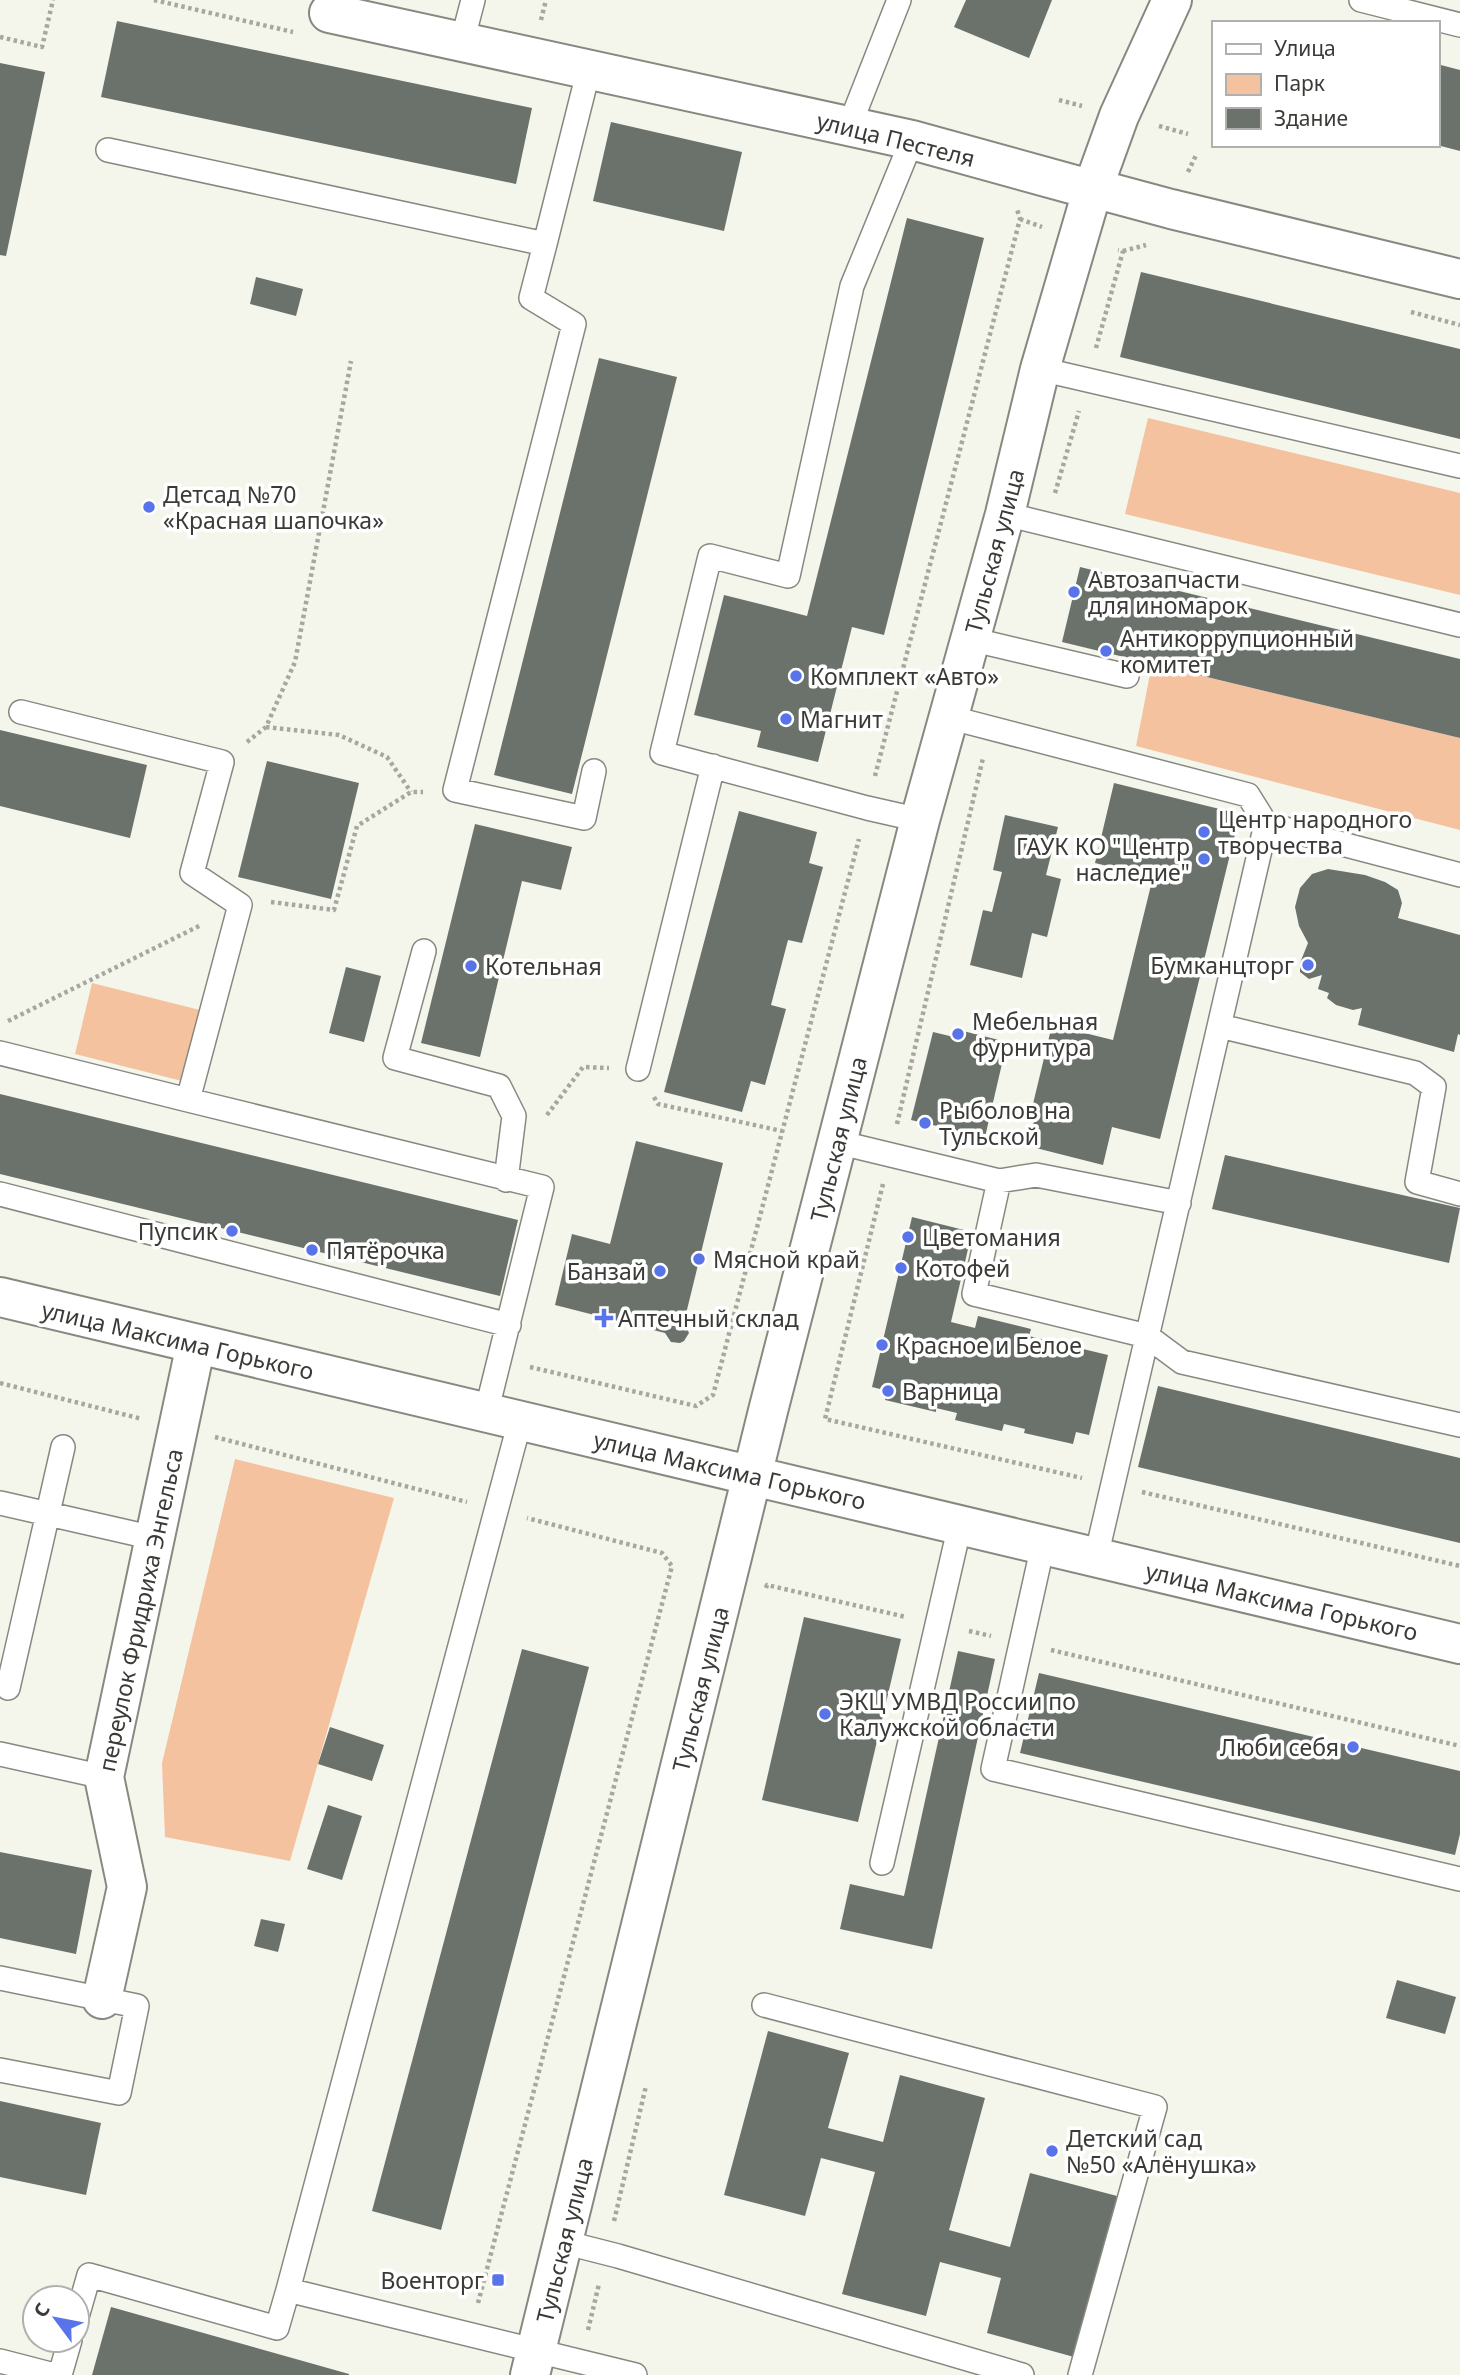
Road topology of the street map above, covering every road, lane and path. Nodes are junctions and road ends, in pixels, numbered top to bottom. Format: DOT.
graph roads {
  1 [pos="53,0"];
  2 [pos="154,0"];
  3 [pos="473,0"];
  4 [pos="899,0"];
  5 [pos="1172,0"];
  6 [pos="1361,0"];
  7 [pos="316,16"];
  8 [pos="1460,25"];
  9 [pos="0,37"];
  10 [pos="462,42"];
  11 [pos="589,69"];
  12 [pos="849,127"];
  13 [pos="912,140"];
  14 [pos="108,150"];
  15 [pos="1093,188"];
  16 [pos="1016,207"];
  17 [pos="1020,219"];
  18 [pos="1076,240"];
  19 [pos="545,244"];
  20 [pos="1460,279"];
  21 [pos="351,361"];
  22 [pos="1040,369"];
  23 [pos="1088,379"];
  24 [pos="1460,467"];
  25 [pos="1005,514"];
  26 [pos="1047,524"];
  27 [pos="1460,625"];
  28 [pos="970,639"];
  29 [pos="1127,676"];
  30 [pos="21,712"];
  31 [pos="948,717"];
  32 [pos="266,727"];
  33 [pos="990,727"];
  34 [pos="222,762"];
  35 [pos="713,766"];
  36 [pos="594,771"];
  37 [pos="411,792"];
  38 [pos="867,808"];
  39 [pos="920,820"];
  40 [pos="1266,824"];
  41 [pos="1460,876"];
  42 [pos="424,951"];
  43 [pos="1220,1026"];
  44 [pos="0,1053"];
  45 [pos="638,1069"];
  46 [pos="188,1100"];
  47 [pos="542,1121"];
  48 [pos="782,1131"];
  49 [pos="837,1142"];
  50 [pos="890,1156"];
  51 [pos="506,1180"];
  52 [pos="999,1181"];
  53 [pos="0,1194"];
  54 [pos="1460,1194"];
  55 [pos="1179,1203"];
  56 [pos="0,1297"];
  57 [pos="509,1325"];
  58 [pos="1147,1336"];
  59 [pos="196,1344"];
  60 [pos="503,1417"];
  61 [pos="825,1419"];
  62 [pos="1460,1425"];
  63 [pos="63,1447"];
  64 [pos="753,1476"];
  65 [pos="0,1503"];
  66 [pos="48,1514"];
  67 [pos="960,1525"];
  68 [pos="154,1538"];
  69 [pos="1043,1545"];
  70 [pos="1096,1557"];
  71 [pos="1460,1644"];
  72 [pos="8,1688"];
  73 [pos="0,1754"];
  74 [pos="104,1777"];
  75 [pos="882,1863"];
  76 [pos="1460,1879"];
  77 [pos="0,1978"];
  78 [pos="102,1999"];
  79 [pos="764,2006"];
  80 [pos="0,2070"];
  81 [pos="563,2242"];
  82 [pos="86,2284"];
  83 [pos="288,2290"];
  84 [pos="66,2354"];
  85 [pos="0,2361"];
  86 [pos="533,2362"];
  87 [pos="54,2375"];
  88 [pos="60,2375"];
  89 [pos="635,2375"];
  90 [pos="1021,2375"];
  91 [pos="1080,2375"];
  1 -- 9 [label="path"];
  2 -- 7 [label="path"];
  3 -- 10 [label="lane"];
  4 -- 12 [label="lane"];
  5 -- 15 [label="street, Тульская улица"];
  6 -- 8 [label="lane"];
  7 -- 10 [label="street, улица Пестеля"];
  10 -- 11 [label="street, улица Пестеля"];
  11 -- 12 [label="street, улица Пестеля"];
  11 -- 19 [label="lane"];
  12 -- 13 [label="street, улица Пестеля"];
  13 -- 15 [label="street, улица Пестеля"];
  13 -- 35 [label="lane"];
  14 -- 19 [label="lane"];
  15 -- 18 [label="street, Тульская улица"];
  15 -- 20 [label="street, улица Пестеля"];
  16 -- 17 [label="path"];
  17 -- 18 [label="path"];
  17 -- 38 [label="path"];
  18 -- 22 [label="street, Тульская улица"];
  18 -- 23 [label="path"];
  19 -- 36 [label="lane"];
  21 -- 32 [label="path"];
  22 -- 23 [label="lane"];
  22 -- 25 [label="street, Тульская улица"];
  23 -- 24 [label="lane"];
  23 -- 26 [label="path"];
  25 -- 26 [label="lane"];
  25 -- 28 [label="street, Тульская улица"];
  26 -- 27 [label="lane"];
  28 -- 29 [label="lane"];
  28 -- 31 [label="street, Тульская улица"];
  30 -- 34 [label="lane"];
  31 -- 33 [label="lane"];
  31 -- 39 [label="street, Тульская улица"];
  32 -- 34 [label="path"];
  32 -- 37 [label="path"];
  33 -- 40 [label="lane"];
  33 -- 50 [label="path"];
  34 -- 46 [label="lane"];
  35 -- 38 [label="lane"];
  35 -- 45 [label="lane"];
  38 -- 39 [label="lane"];
  38 -- 48 [label="path"];
  39 -- 49 [label="street, Тульская улица"];
  40 -- 41 [label="lane"];
  40 -- 43 [label="lane"];
  42 -- 51 [label="lane"];
  43 -- 54 [label="lane"];
  43 -- 55 [label="lane"];
  44 -- 46 [label="lane"];
  45 -- 47 [label="path"];
  45 -- 48 [label="path"];
  46 -- 51 [label="lane"];
  48 -- 57 [label="path"];
  49 -- 50 [label="lane"];
  49 -- 64 [label="street, Тульская улица"];
  50 -- 52 [label="lane"];
  50 -- 61 [label="path"];
  51 -- 57 [label="lane"];
  52 -- 55 [label="lane"];
  52 -- 58 [label="lane"];
  53 -- 57 [label="lane"];
  55 -- 58 [label="lane"];
  56 -- 59 [label="street, улица Максима Горького"];
  57 -- 60 [label="lane"];
  58 -- 62 [label="lane"];
  58 -- 70 [label="lane"];
  59 -- 60 [label="street, улица Максима Горького"];
  59 -- 68 [label="street, переулок Фридриха Энгельса"];
  60 -- 64 [label="street, улица Максима Горького"];
  60 -- 83 [label="lane"];
  63 -- 66 [label="lane"];
  64 -- 67 [label="street, улица Максима Горького"];
  64 -- 81 [label="street, Тульская улица"];
  65 -- 66 [label="lane"];
  66 -- 68 [label="lane"];
  66 -- 72 [label="lane"];
  67 -- 69 [label="street, улица Максима Горького"];
  67 -- 75 [label="lane"];
  68 -- 74 [label="street, переулок Фридриха Энгельса"];
  69 -- 70 [label="street, улица Максима Горького"];
  69 -- 76 [label="lane"];
  70 -- 71 [label="street, улица Максима Горького"];
  73 -- 74 [label="lane"];
  74 -- 78 [label="street, переулок Фридриха Энгельса"];
  77 -- 78 [label="lane"];
  78 -- 80 [label="lane"];
  79 -- 91 [label="lane"];
  81 -- 86 [label="street, Тульская улица"];
  81 -- 90 [label="lane"];
  82 -- 83 [label="lane"];
  83 -- 86 [label="lane"];
  84 -- 88 [label="lane"];
  85 -- 87 [label="lane"];
  86 -- 89 [label="lane"];
}
